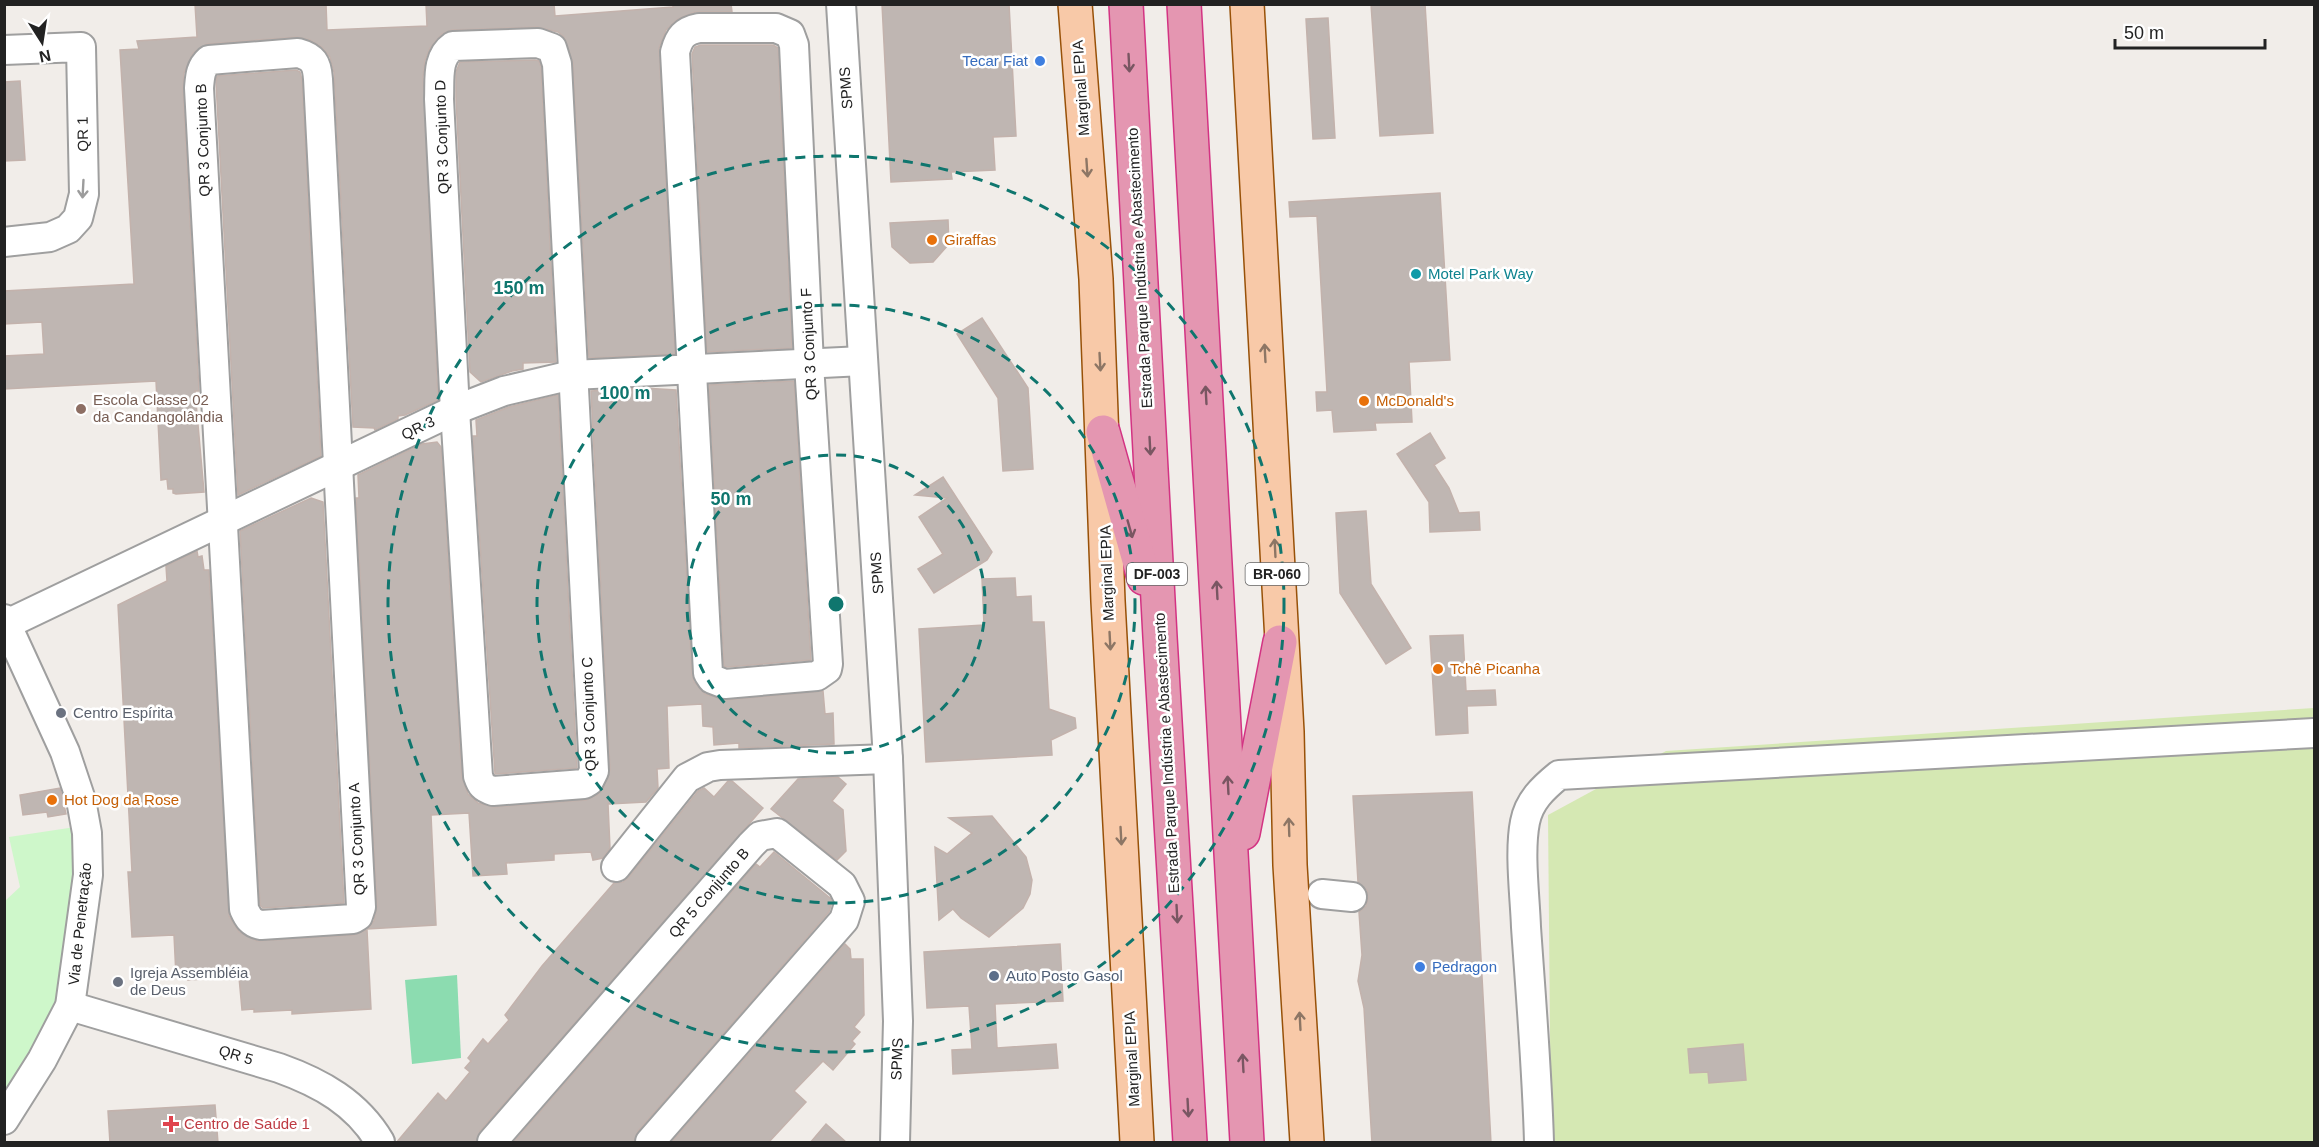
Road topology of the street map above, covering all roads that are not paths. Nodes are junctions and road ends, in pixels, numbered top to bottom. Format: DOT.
graph roads {
  1 [pos="841,4"];
  2 [pos="1075,4"];
  3 [pos="1126,4"];
  4 [pos="1184,4"];
  5 [pos="1246,4"];
  6 [pos="4,50"];
  7 [pos="4,242"];
  8 [pos="863,361"];
  9 [pos="809,364"];
  10 [pos="692,369"];
  11 [pos="572,375"];
  12 [pos="455,410"];
  13 [pos="1103,432"];
  14 [pos="339,466"];
  15 [pos="222,521"];
  16 [pos="6,621"];
  17 [pos="1160,638"];
  18 [pos="1280,642"];
  19 [pos="2314,733"];
  20 [pos="888,759"];
  21 [pos="616,867"];
  22 [pos="1234,882"];
  23 [pos="1322,894"];
  24 [pos="1352,897"];
  25 [pos="70,1006"];
  26 [pos="6,1126"];
  27 [pos="380,1143"];
  28 [pos="492,1143"];
  29 [pos="650,1143"];
  30 [pos="895,1143"];
  31 [pos="1137,1143"];
  32 [pos="1191,1143"];
  33 [pos="1247,1143"];
  34 [pos="1307,1143"];
  35 [pos="1539,1143"];
  1 -- 8 [label="street, SPMS"];
  2 -- 13 [label="main road, Marginal EPIA, one-way"];
  3 -- 17 [label="highway, Estrada Parque Indústria e Abastecimento / DF-003, one-way"];
  22 -- 4 [label="highway, one-way"];
  18 -- 5 [label="main road, BR-060, one-way"];
  6 -- 7 [label="street, QR 1, one-way"];
  8 -- 9 [label="street, QR 3"];
  8 -- 20 [label="street, SPMS"];
  9 -- 10 [label="street, QR 3"];
  9 -- 10 [label="street, QR 3 Conjunto F"];
  9 -- 10 [label="street, QR 3 Conjunto F"];
  10 -- 11 [label="street, QR 3"];
  11 -- 12 [label="street, QR 3"];
  11 -- 12 [label="street, QR 3 Conjunto D"];
  11 -- 12 [label="street, QR 3 Conjunto C"];
  12 -- 14 [label="street, QR 3"];
  13 -- 17 [label="highway, one-way"];
  13 -- 31 [label="main road, Marginal EPIA, one-way"];
  14 -- 15 [label="street, QR 3"];
  14 -- 15 [label="street, QR 3 Conjunto A"];
  14 -- 15 [label="street, QR 3 Conjunto B"];
  15 -- 16 [label="street, QR 3"];
  16 -- 25 [label="street, Via de Penetração"];
  17 -- 32 [label="highway, Estrada Parque Indústria e Abastecimento / DF-003, one-way"];
  18 -- 22 [label="highway"];
  34 -- 18 [label="main road, BR-060, one-way"];
  19 -- 35 [label="street"];
  20 -- 21 [label="street"];
  20 -- 30 [label="street, SPMS"];
  33 -- 22 [label="highway, one-way"];
  23 -- 24 [label="street"];
  25 -- 26 [label="street, Via de Penetração"];
  25 -- 27 [label="street, QR 5"];
  28 -- 29 [label="street, QR 5 Conjunto B"];
}
